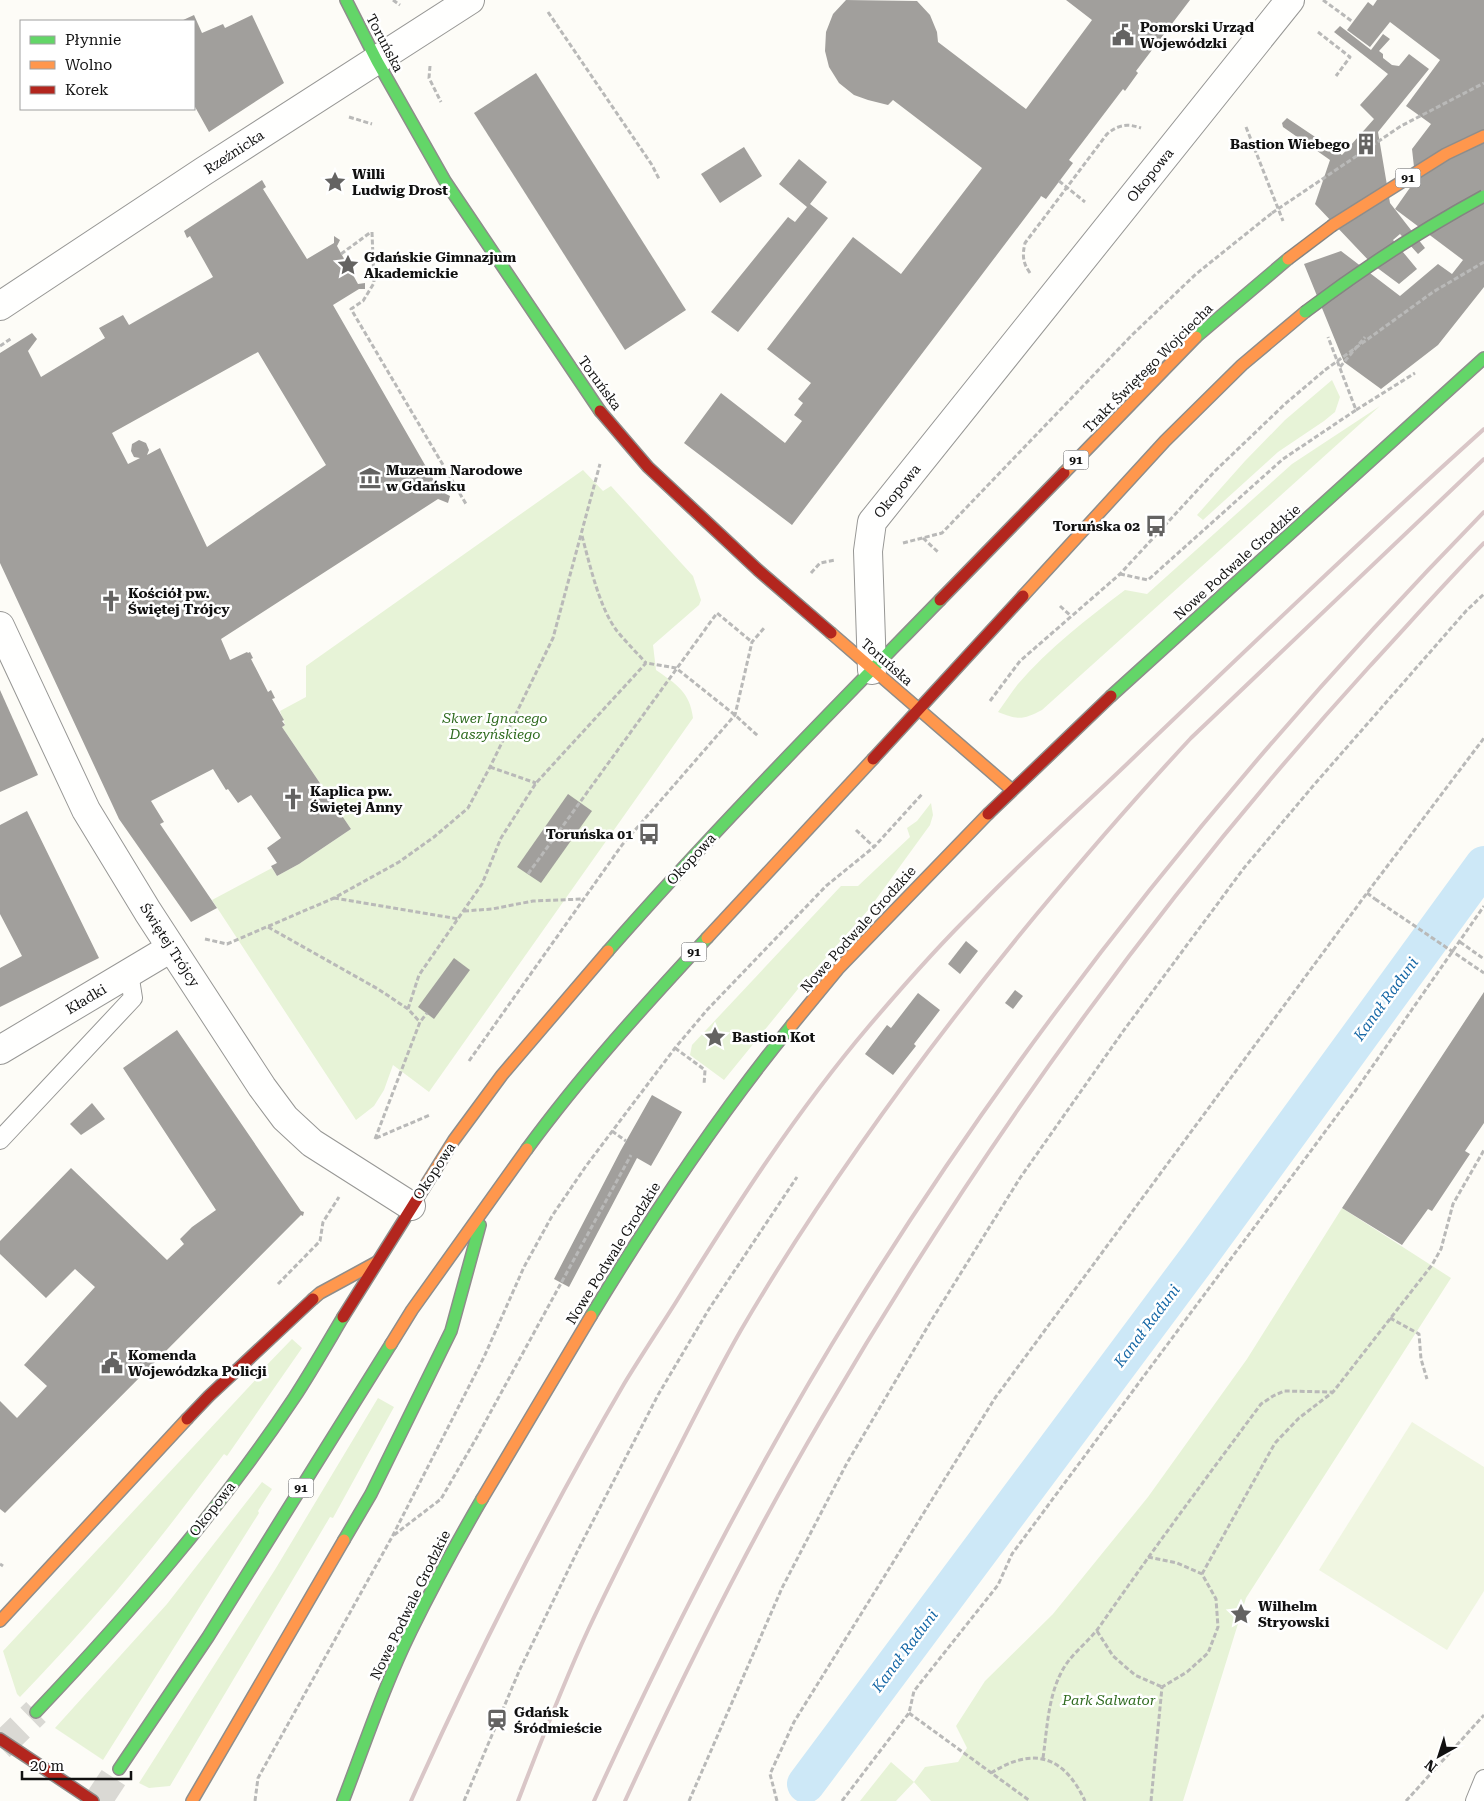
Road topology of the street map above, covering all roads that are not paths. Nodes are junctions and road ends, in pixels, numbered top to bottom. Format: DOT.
graph roads {
  1 [pos="346,0"];
  2 [pos="470,0"];
  3 [pos="1290,0"];
  4 [pos="377,61"];
  5 [pos="1484,136"];
  6 [pos="1484,196"];
  7 [pos="0,306"];
  8 [pos="1484,358"];
  9 [pos="0,626"];
  10 [pos="872,670"];
  11 [pos="919,710"];
  12 [pos="1012,790"];
  13 [pos="171,948"];
  14 [pos="129,973"];
  15 [pos="0,1050"];
  16 [pos="0,1140"];
  17 [pos="412,1206"];
  18 [pos="484,1206"];
  19 [pos="377,1262"];
  20 [pos="0,1621"];
  21 [pos="36,1712"];
  22 [pos="0,1739"];
  23 [pos="119,1769"];
  24 [pos="1484,1780"];
  25 [pos="93,1801"];
  26 [pos="192,1801"];
  27 [pos="344,1801"];
  28 [pos="1475,1801"];
  1 -- 4 [label="main road, Toruńska"];
  2 -- 4 [label="street, Rzeźnicka"];
  3 -- 10 [label="street, Okopowa"];
  4 -- 7 [label="street, Rzeźnicka"];
  4 -- 10 [label="main road, Toruńska"];
  5 -- 10 [label="main road, Trakt Świętego Wojciecha / 91, bridge"];
  6 -- 11 [label="main road, 91, bridge"];
  8 -- 12 [label="main road, Nowe Podwale Grodzkie"];
  9 -- 13 [label="street, Świętej Trójcy"];
  10 -- 11 [label="main road, Toruńska"];
  10 -- 17 [label="main road, Okopowa / 91"];
  11 -- 12 [label="main road"];
  11 -- 18 [label="main road, 91"];
  12 -- 27 [label="main road, Nowe Podwale Grodzkie"];
  13 -- 14 [label="street, Kładki"];
  13 -- 17 [label="street, Świętej Trójcy"];
  14 -- 15 [label="street, Kładki"];
  14 -- 16 [label="lane"];
  17 -- 19 [label="main road, Okopowa / 91"];
  18 -- 23 [label="main road, 91"];
  18 -- 26 [label="main road"];
  19 -- 20 [label="main road"];
  19 -- 21 [label="main road, Okopowa / 91"];
  22 -- 25 [label="main road"];
  24 -- 28 [label="lane"];
}
